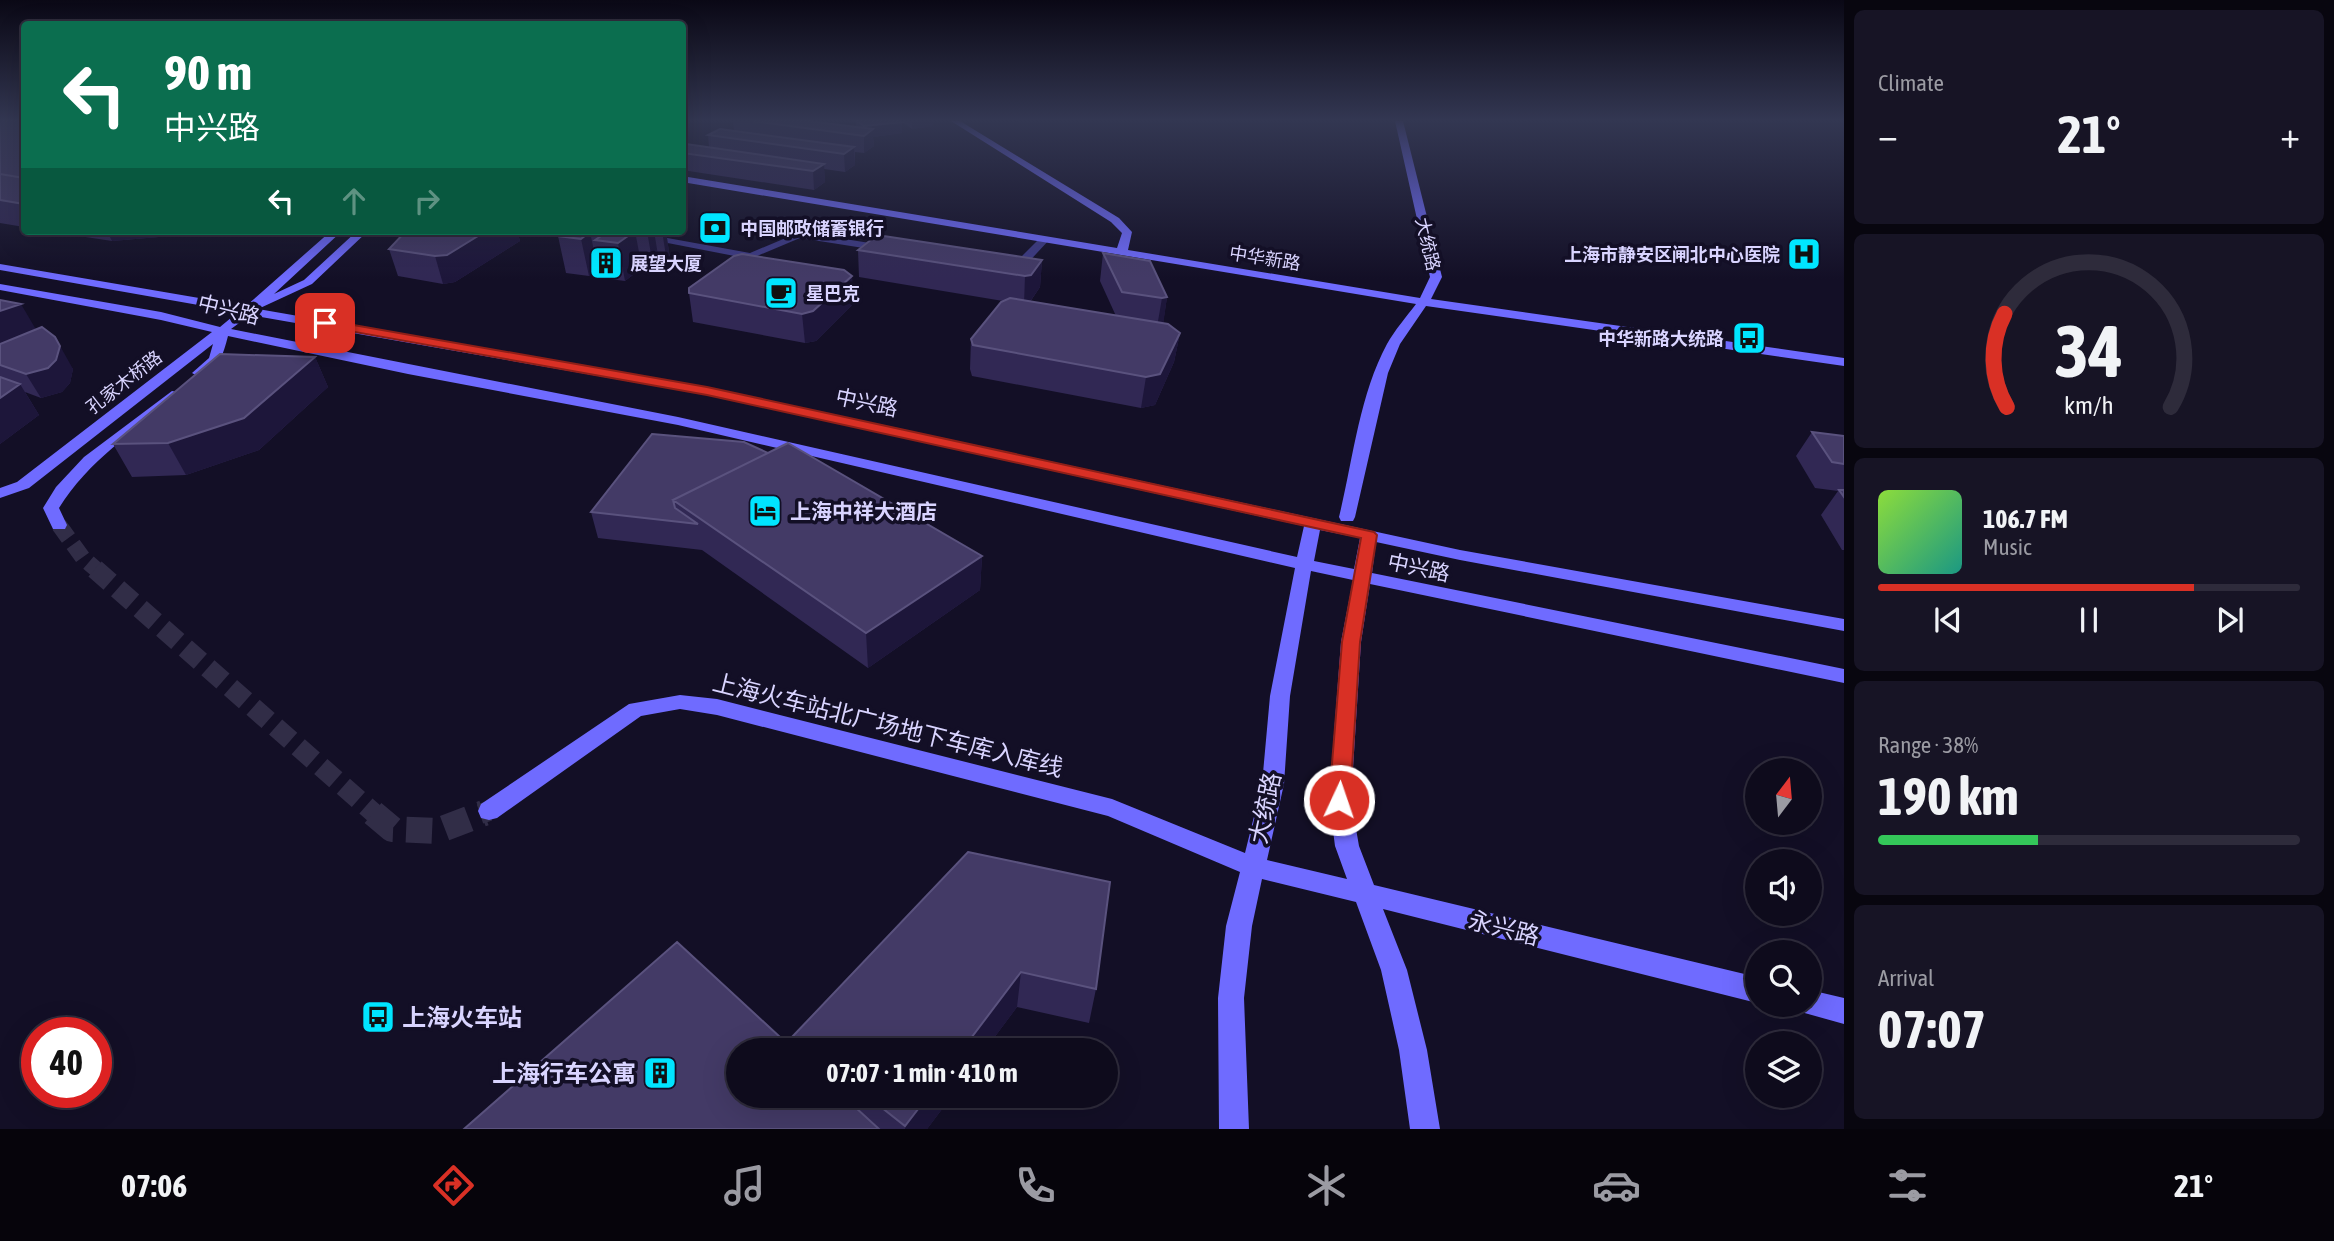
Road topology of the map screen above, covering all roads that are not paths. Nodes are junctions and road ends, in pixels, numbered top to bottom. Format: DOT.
graph roads {
  1 [pos="1040,174"];
  2 [pos="1411,174"];
  3 [pos="686,180"];
  4 [pos="333,235"];
  5 [pos="359,235"];
  6 [pos="633,235"];
  7 [pos="1045,239"];
  8 [pos="1122,251"];
  9 [pos="908,253"];
  10 [pos="0,267"];
  11 [pos="997,267"];
  12 [pos="0,287"];
  13 [pos="1424,302"];
  14 [pos="250,309"];
  15 [pos="223,330"];
  16 [pos="1844,362"];
  17 [pos="0,493"];
  18 [pos="1347,517"];
  19 [pos="1313,523"];
  20 [pos="59,525"];
  21 [pos="1369,535"];
  22 [pos="1303,565"];
  23 [pos="1361,578"];
  24 [pos="1844,625"];
  25 [pos="1844,676"];
  26 [pos="489,811"];
  27 [pos="1251,866"];
  28 [pos="1368,895"];
  29 [pos="1745,987"];
  30 [pos="1822,1006"];
  31 [pos="1844,1011"];
  32 [pos="1234,1129"];
  33 [pos="1425,1129"];
  1 -- 8 [label="street"];
  2 -- 13 [label="street, 大统路"];
  3 -- 7 [label="street, 中华新路"];
  4 -- 14 [label="street"];
  5 -- 14 [label="street"];
  6 -- 9 [label="street"];
  7 -- 8 [label="street, 中华新路"];
  7 -- 11 [label="street"];
  8 -- 13 [label="street, 中华新路"];
  10 -- 14 [label="street, 中兴路"];
  12 -- 15 [label="street, 中兴路"];
  13 -- 16 [label="street, 中华新路"];
  13 -- 18 [label="street, 大统路"];
  14 -- 15 [label="street, 孔家木桥路"];
  14 -- 19 [label="street, 中兴路"];
  15 -- 17 [label="street, 孔家木桥路"];
  15 -- 20 [label="street"];
  15 -- 22 [label="street, 中兴路"];
  18 -- 19 [label="street"];
  18 -- 21 [label="street"];
  19 -- 21 [label="street, 中兴路"];
  19 -- 22 [label="street, 大统路"];
  21 -- 23 [label="street"];
  21 -- 24 [label="street, 中兴路"];
  22 -- 23 [label="street, 中兴路"];
  22 -- 27 [label="street, 大统路"];
  23 -- 25 [label="street, 中兴路"];
  23 -- 28 [label="street"];
  26 -- 27 [label="street, 上海火车站北广场地下车库入库线"];
  27 -- 28 [label="street, 永兴路"];
  27 -- 32 [label="street, 大统路"];
  28 -- 29 [label="street, 永兴路"];
  28 -- 33 [label="street"];
  30 -- 31 [label="street"];
}
